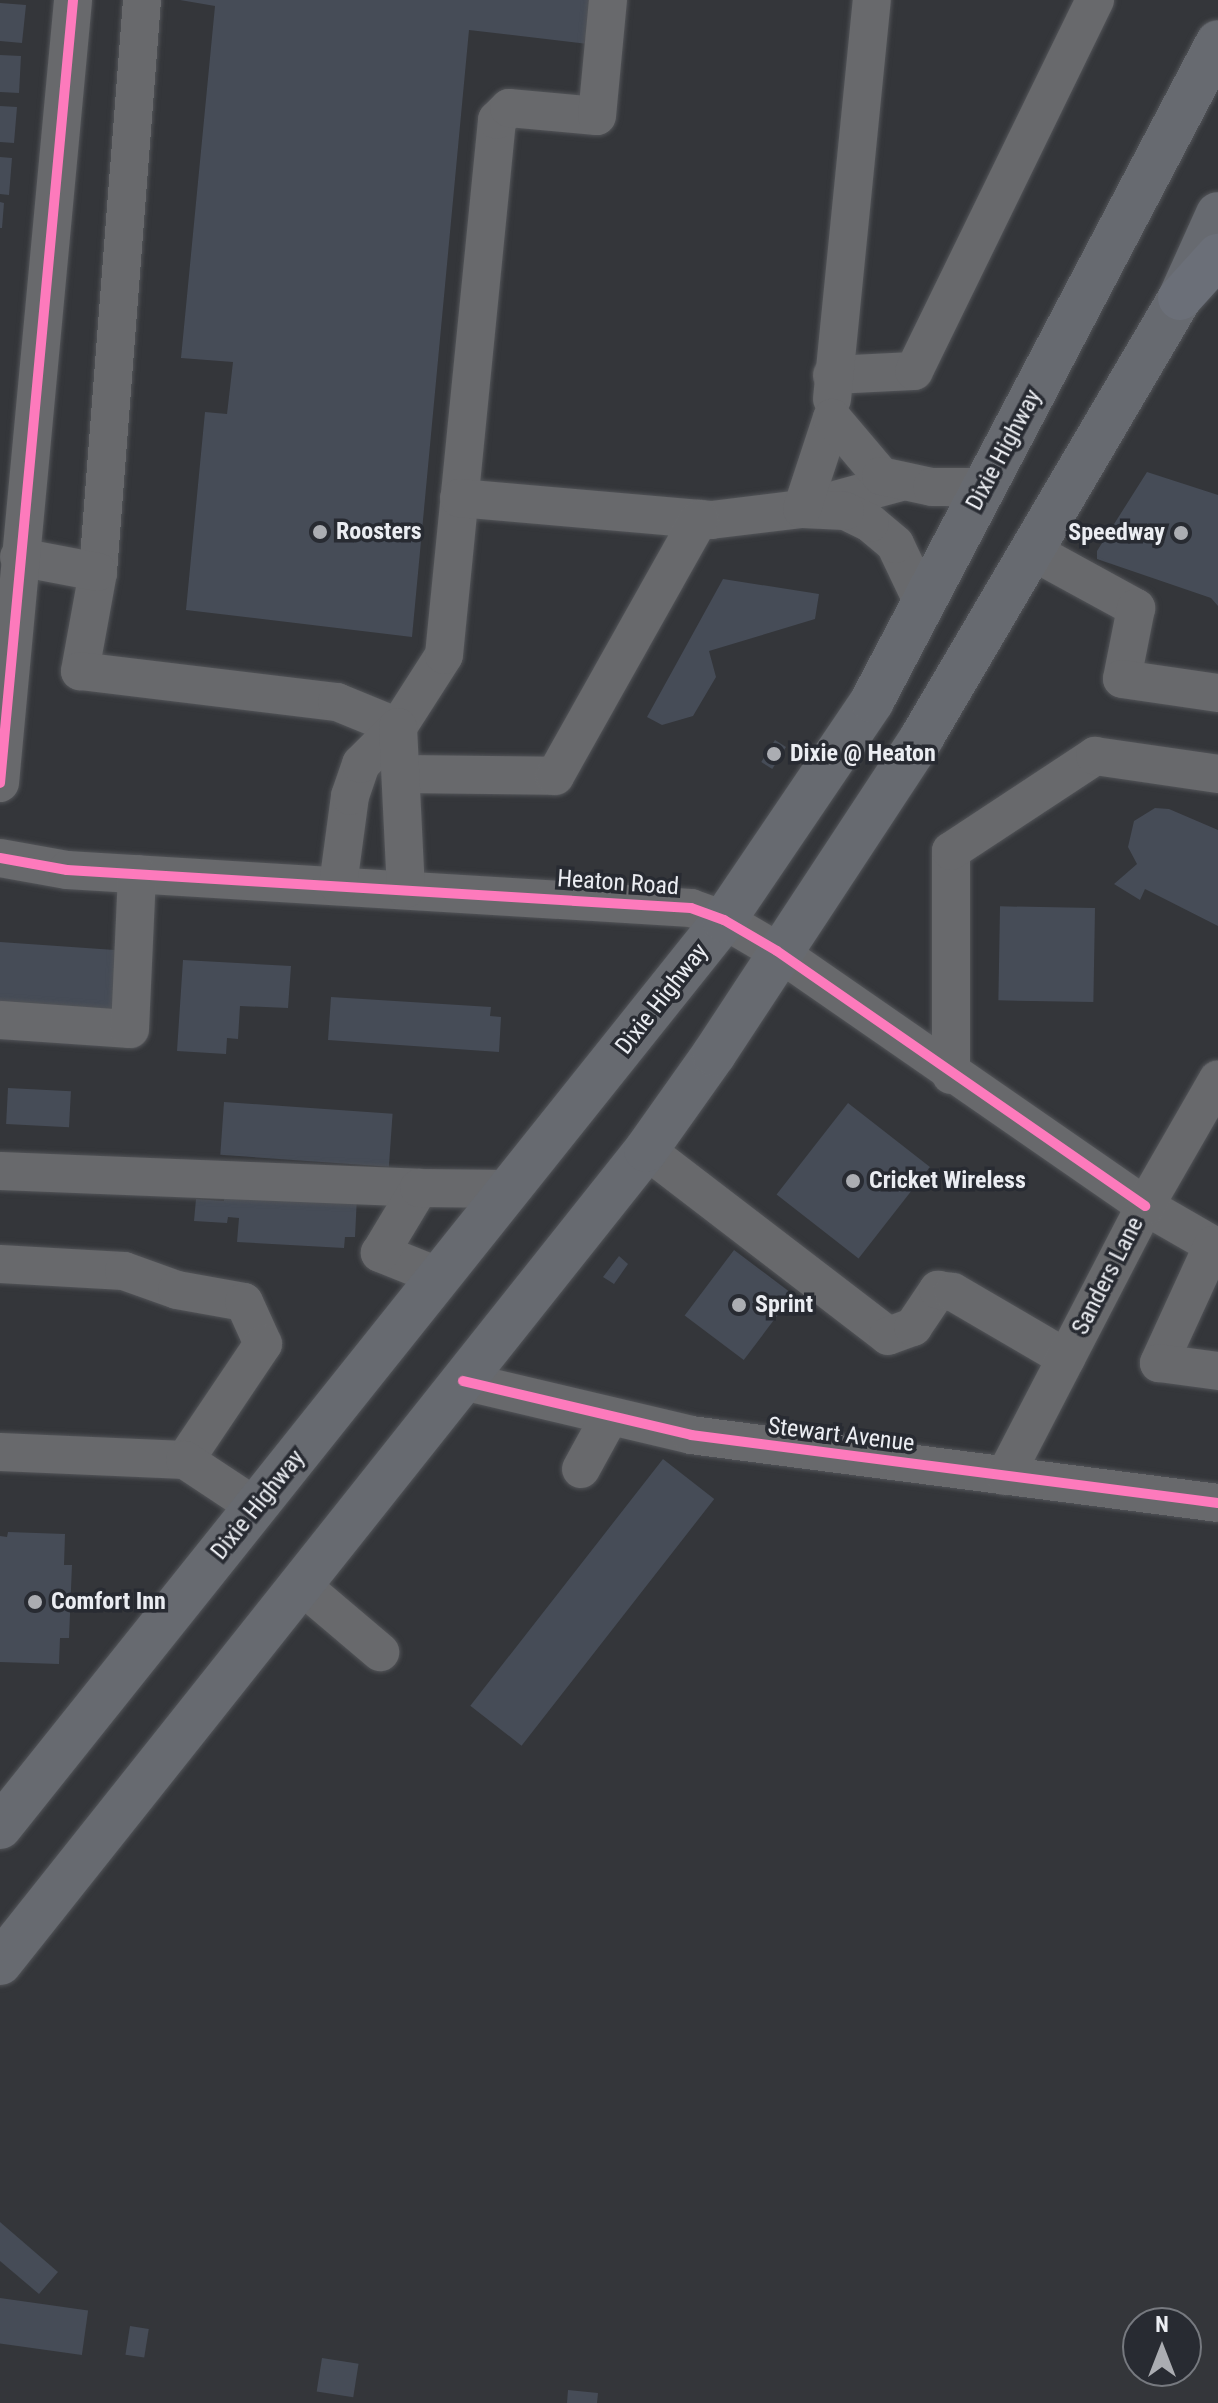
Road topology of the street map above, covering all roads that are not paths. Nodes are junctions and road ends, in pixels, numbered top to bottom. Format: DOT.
graph roads {
  1 [pos="73,0"];
  2 [pos="142,0"];
  3 [pos="608,0"];
  4 [pos="872,0"];
  5 [pos="1095,0"];
  6 [pos="1218,42"];
  7 [pos="1218,214"];
  8 [pos="1218,256"];
  9 [pos="1180,298"];
  10 [pos="832,375"];
  11 [pos="832,418"];
  12 [pos="901,482"];
  13 [pos="984,487"];
  14 [pos="459,498"];
  15 [pos="802,509"];
  16 [pos="699,519"];
  17 [pos="1032,551"];
  18 [pos="19,557"];
  19 [pos="98,572"];
  20 [pos="923,603"];
  21 [pos="1218,693"];
  22 [pos="398,727"];
  23 [pos="401,774"];
  24 [pos="1218,774"];
  25 [pos="0,783"];
  26 [pos="0,858"];
  27 [pos="137,874"];
  28 [pos="338,885"];
  29 [pos="406,889"];
  30 [pos="724,920"];
  31 [pos="777,951"];
  32 [pos="0,1020"];
  33 [pos="951,1075"];
  34 [pos="1218,1079"];
  35 [pos="646,1150"];
  36 [pos="0,1171"];
  37 [pos="419,1188"];
  38 [pos="511,1189"];
  39 [pos="1145,1206"];
  40 [pos="1216,1246"];
  41 [pos="0,1264"];
  42 [pos="440,1277"];
  43 [pos="1066,1358"];
  44 [pos="1218,1371"];
  45 [pos="463,1381"];
  46 [pos="610,1416"];
  47 [pos="0,1452"];
  48 [pos="185,1460"];
  49 [pos="581,1469"];
  50 [pos="1005,1476"];
  51 [pos="1218,1503"];
  52 [pos="256,1507"];
  53 [pos="301,1585"];
  54 [pos="380,1652"];
  55 [pos="0,1827"];
  56 [pos="0,1963"];
  1 -- 18 [label="street"];
  2 -- 19 [label="street"];
  3 -- 14 [label="street"];
  4 -- 10 [label="street"];
  5 -- 10 [label="street"];
  6 -- 13 [label="main road, Dixie Highway"];
  7 -- 9 [label="main road"];
  8 -- 9 [label="highway"];
  9 -- 17 [label="main road"];
  10 -- 11 [label="street"];
  11 -- 12 [label="street"];
  11 -- 15 [label="street"];
  12 -- 13 [label="street"];
  12 -- 15 [label="street"];
  13 -- 20 [label="main road, Dixie Highway"];
  14 -- 16 [label="street"];
  14 -- 22 [label="street"];
  15 -- 16 [label="street"];
  15 -- 20 [label="street"];
  16 -- 23 [label="street"];
  17 -- 21 [label="street"];
  17 -- 31 [label="main road"];
  18 -- 19 [label="street"];
  18 -- 25 [label="street"];
  19 -- 22 [label="street"];
  20 -- 30 [label="main road, Dixie Highway"];
  22 -- 23 [label="street"];
  22 -- 28 [label="street"];
  23 -- 29 [label="street"];
  24 -- 33 [label="street"];
  26 -- 27 [label="street, Heaton Road"];
  27 -- 28 [label="street, Heaton Road"];
  27 -- 32 [label="street"];
  28 -- 29 [label="street, Heaton Road"];
  29 -- 30 [label="street, Heaton Road"];
  30 -- 31 [label="street, Heaton Road"];
  30 -- 38 [label="main road, Dixie Highway"];
  31 -- 33 [label="street, Heaton Road"];
  31 -- 35 [label="main road"];
  33 -- 39 [label="street, Heaton Road"];
  34 -- 39 [label="street, Sanders Lane"];
  35 -- 43 [label="street"];
  35 -- 45 [label="main road"];
  36 -- 37 [label="street"];
  37 -- 38 [label="street"];
  37 -- 42 [label="street"];
  38 -- 42 [label="main road, Dixie Highway"];
  39 -- 40 [label="street, Heaton Road"];
  39 -- 43 [label="street, Sanders Lane"];
  40 -- 44 [label="street"];
  41 -- 48 [label="street"];
  42 -- 52 [label="main road, Dixie Highway"];
  43 -- 50 [label="street, Sanders Lane"];
  45 -- 46 [label="street, Stewart Avenue"];
  45 -- 53 [label="main road"];
  46 -- 49 [label="street"];
  46 -- 50 [label="street, Stewart Avenue"];
  47 -- 48 [label="street"];
  48 -- 52 [label="street"];
  50 -- 51 [label="street, Stewart Avenue"];
  52 -- 55 [label="main road, Dixie Highway"];
  53 -- 54 [label="street"];
  53 -- 56 [label="main road"];
}
